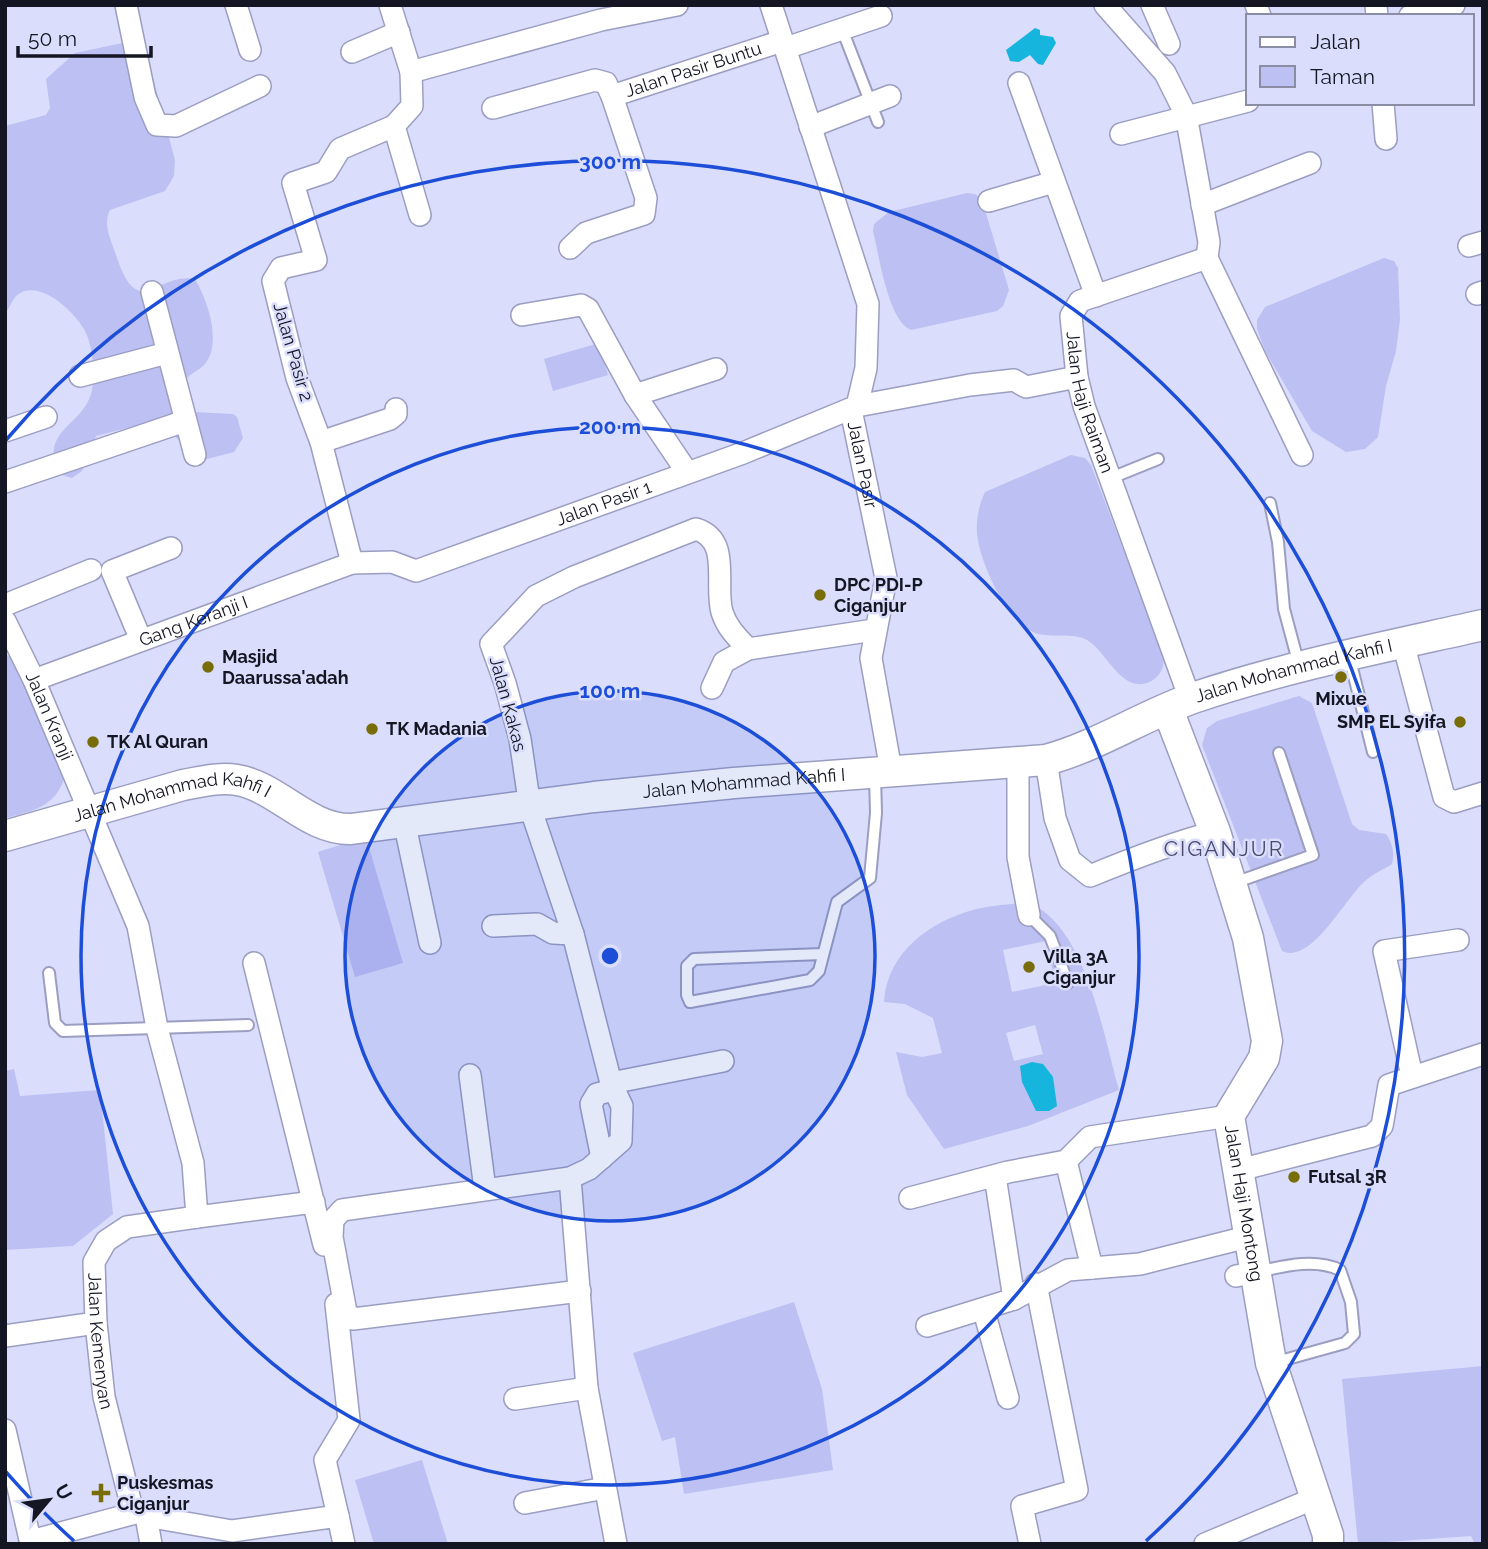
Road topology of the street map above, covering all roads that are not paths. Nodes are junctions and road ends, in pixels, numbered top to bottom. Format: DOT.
graph roads {
  1 [pos="126,5"];
  2 [pos="236,5"];
  3 [pos="390,5"];
  4 [pos="677,5"];
  5 [pos="771,5"];
  6 [pos="1105,5"];
  7 [pos="1152,5"];
  8 [pos="1454,5"];
  9 [pos="599,12"];
  10 [pos="1418,14"];
  11 [pos="881,16"];
  12 [pos="842,29"];
  13 [pos="398,32"];
  14 [pos="1169,44"];
  15 [pos="784,45"];
  16 [pos="250,50"];
  17 [pos="352,52"];
  18 [pos="411,72"];
  19 [pos="1019,83"];
  20 [pos="260,86"];
  21 [pos="612,96"];
  22 [pos="1246,101"];
  23 [pos="1383,105"];
  24 [pos="880,107"];
  25 [pos="493,108"];
  26 [pos="1186,115"];
  27 [pos="394,126"];
  28 [pos="810,127"];
  29 [pos="1121,134"];
  30 [pos="1386,139"];
  31 [pos="1310,163"];
  32 [pos="1054,182"];
  33 [pos="989,201"];
  34 [pos="1202,205"];
  35 [pos="420,215"];
  36 [pos="570,248"];
  37 [pos="1207,258"];
  38 [pos="152,292"];
  39 [pos="1096,296"];
  40 [pos="522,315"];
  41 [pos="167,353"];
  42 [pos="716,369"];
  43 [pos="80,376"];
  44 [pos="1077,377"];
  45 [pos="635,395"];
  46 [pos="854,408"];
  47 [pos="396,409"];
  48 [pos="46,417"];
  49 [pos="185,421"];
  50 [pos="5,431"];
  51 [pos="321,442"];
  52 [pos="195,455"];
  53 [pos="1302,455"];
  54 [pos="1158,460"];
  55 [pos="687,472"];
  56 [pos="1111,478"];
  57 [pos="5,482"];
  58 [pos="1270,503"];
  59 [pos="171,548"];
  60 [pos="352,563"];
  61 [pos="91,570"];
  62 [pos="5,605"];
  63 [pos="5,621"];
  64 [pos="1483,625"];
  65 [pos="874,630"];
  66 [pos="141,640"];
  67 [pos="1404,643"];
  68 [pos="748,649"];
  69 [pos="1348,655"];
  70 [pos="1299,665"];
  71 [pos="34,680"];
  72 [pos="712,688"];
  73 [pos="1179,704"];
  74 [pos="1373,752"];
  75 [pos="1279,753"];
  76 [pos="1032,762"];
  77 [pos="883,770"];
  78 [pos="1483,793"];
  79 [pos="530,807"];
  80 [pos="89,813"];
  81 [pos="404,821"];
  82 [pos="1215,832"];
  83 [pos="5,836"];
  84 [pos="1231,884"];
  85 [pos="1029,915"];
  86 [pos="493,926"];
  87 [pos="573,934"];
  88 [pos="1458,940"];
  89 [pos="430,943"];
  90 [pos="822,954"];
  91 [pos="254,963"];
  92 [pos="49,973"];
  93 [pos="1068,983"];
  94 [pos="248,1026"];
  95 [pos="157,1028"];
  96 [pos="1483,1054"];
  97 [pos="723,1061"];
  98 [pos="470,1074"];
  99 [pos="1412,1076"];
  100 [pos="608,1088"];
  101 [pos="1229,1116"];
  102 [pos="1066,1161"];
  103 [pos="1239,1170"];
  104 [pos="995,1176"];
  105 [pos="570,1178"];
  106 [pos="485,1189"];
  107 [pos="910,1198"];
  108 [pos="314,1202"];
  109 [pos="197,1217"];
  110 [pos="1251,1236"];
  111 [pos="1091,1268"];
  112 [pos="1247,1274"];
  113 [pos="1036,1284"];
  114 [pos="580,1291"];
  115 [pos="1014,1299"];
  116 [pos="984,1311"];
  117 [pos="96,1323"];
  118 [pos="927,1326"];
  119 [pos="5,1336"];
  120 [pos="1271,1363"];
  121 [pos="587,1388"];
  122 [pos="1008,1398"];
  123 [pos="515,1399"];
  124 [pos="5,1430"];
  125 [pos="605,1488"];
  126 [pos="1315,1498"];
  127 [pos="525,1503"];
  128 [pos="143,1514"];
  129 [pos="338,1517"];
  130 [pos="1253,1535"];
  131 [pos="31,1543"];
  132 [pos="151,1544"];
  133 [pos="344,1544"];
  134 [pos="616,1544"];
  135 [pos="1030,1544"];
  136 [pos="1205,1544"];
  137 [pos="1328,1544"];
  1 -- 20 [label="street"];
  2 -- 16 [label="street"];
  3 -- 13 [label="street"];
  4 -- 9 [label="street"];
  5 -- 15 [label="street, Jalan Pasir"];
  6 -- 26 [label="street"];
  7 -- 14 [label="street"];
  8 -- 10 [label="street"];
  9 -- 18 [label="street"];
  11 -- 12 [label="street, Jalan Pasir Buntu"];
  12 -- 15 [label="street, Jalan Pasir Buntu"];
  12 -- 24 [label="lane"];
  13 -- 17 [label="street"];
  13 -- 18 [label="street"];
  15 -- 21 [label="street, Jalan Pasir Buntu"];
  15 -- 28 [label="street, Jalan Pasir"];
  18 -- 27 [label="street"];
  19 -- 32 [label="street"];
  21 -- 25 [label="street, Jalan Pasir Buntu"];
  21 -- 36 [label="street"];
  22 -- 26 [label="street"];
  23 -- 30 [label="street"];
  24 -- 28 [label="street"];
  26 -- 29 [label="street"];
  26 -- 34 [label="street"];
  27 -- 35 [label="street"];
  27 -- 51 [label="street, Jalan Pasir 2"];
  28 -- 46 [label="street, Jalan Pasir"];
  31 -- 34 [label="street"];
  32 -- 33 [label="street"];
  32 -- 39 [label="street"];
  34 -- 37 [label="street"];
  37 -- 39 [label="street, Jalan Haji Raiman"];
  37 -- 53 [label="street"];
  38 -- 41 [label="street"];
  39 -- 44 [label="street, Jalan Haji Raiman"];
  40 -- 45 [label="street"];
  41 -- 43 [label="street"];
  41 -- 49 [label="street"];
  42 -- 45 [label="street"];
  44 -- 46 [label="street, Jalan Pasir 1"];
  44 -- 56 [label="street, Jalan Haji Raiman"];
  45 -- 55 [label="street"];
  46 -- 55 [label="street, Jalan Pasir 1"];
  46 -- 65 [label="street, Jalan Pasir"];
  47 -- 51 [label="street"];
  48 -- 50 [label="street"];
  49 -- 52 [label="street"];
  49 -- 57 [label="street"];
  51 -- 60 [label="street, Jalan Pasir 2"];
  54 -- 56 [label="lane"];
  55 -- 60 [label="street, Jalan Pasir 1"];
  56 -- 73 [label="street, Jalan Haji Raiman"];
  58 -- 70 [label="lane"];
  59 -- 66 [label="street"];
  60 -- 66 [label="street, Gang Keranji I"];
  61 -- 62 [label="street"];
  63 -- 71 [label="street, Jalan Kranji"];
  64 -- 67 [label="main road, Jalan Mohammad Kahfi I"];
  65 -- 68 [label="street"];
  65 -- 77 [label="street, Jalan Pasir"];
  66 -- 71 [label="street, Gang Keranji I"];
  67 -- 69 [label="main road, Jalan Mohammad Kahfi I"];
  67 -- 78 [label="street"];
  68 -- 72 [label="street"];
  68 -- 79 [label="street, Jalan Kakas"];
  69 -- 70 [label="main road, Jalan Mohammad Kahfi I"];
  69 -- 74 [label="lane"];
  70 -- 73 [label="main road, Jalan Mohammad Kahfi I"];
  71 -- 80 [label="street, Jalan Kranji"];
  73 -- 76 [label="main road, Jalan Mohammad Kahfi I"];
  73 -- 82 [label="main road, Jalan Haji Montong"];
  75 -- 84 [label="lane"];
  76 -- 77 [label="main road, Jalan Mohammad Kahfi I"];
  76 -- 82 [label="street"];
  76 -- 85 [label="street"];
  77 -- 79 [label="main road, Jalan Mohammad Kahfi I"];
  77 -- 90 [label="lane"];
  79 -- 81 [label="main road, Jalan Mohammad Kahfi I"];
  79 -- 87 [label="street, Jalan Kakas"];
  80 -- 81 [label="main road, Jalan Mohammad Kahfi I"];
  80 -- 83 [label="main road, Jalan Mohammad Kahfi I"];
  80 -- 95 [label="street"];
  81 -- 89 [label="street"];
  82 -- 84 [label="main road, Jalan Haji Montong"];
  84 -- 101 [label="main road, Jalan Haji Montong"];
  85 -- 93 [label="lane"];
  86 -- 87 [label="street"];
  87 -- 100 [label="street, Jalan Kakas"];
  88 -- 99 [label="street"];
  90 -- 90 [label="lane"];
  91 -- 108 [label="street"];
  92 -- 95 [label="lane"];
  94 -- 95 [label="lane"];
  95 -- 109 [label="street"];
  96 -- 99 [label="street"];
  97 -- 100 [label="street"];
  98 -- 106 [label="street"];
  99 -- 103 [label="street"];
  100 -- 105 [label="street, Jalan Kakas"];
  101 -- 102 [label="street"];
  101 -- 103 [label="main road, Jalan Haji Montong"];
  102 -- 104 [label="street"];
  102 -- 111 [label="street"];
  103 -- 110 [label="main road, Jalan Haji Montong"];
  104 -- 107 [label="street"];
  104 -- 115 [label="street"];
  105 -- 106 [label="street, Jalan Kakas"];
  105 -- 114 [label="street"];
  106 -- 114 [label="street, Jalan Kakas"];
  108 -- 109 [label="street, Jalan Kemenyan"];
  108 -- 129 [label="street"];
  109 -- 117 [label="street, Jalan Kemenyan"];
  110 -- 111 [label="street"];
  110 -- 112 [label="main road, Jalan Haji Montong"];
  111 -- 113 [label="street"];
  112 -- 120 [label="main road, Jalan Haji Montong"];
  112 -- 120 [label="lane"];
  113 -- 115 [label="street"];
  113 -- 135 [label="street"];
  114 -- 121 [label="street"];
  115 -- 116 [label="street"];
  116 -- 118 [label="street"];
  116 -- 122 [label="street"];
  117 -- 119 [label="street"];
  117 -- 128 [label="street, Jalan Kemenyan"];
  120 -- 126 [label="main road, Jalan Haji Montong"];
  121 -- 123 [label="street"];
  121 -- 125 [label="street"];
  124 -- 131 [label="street"];
  125 -- 127 [label="street"];
  125 -- 134 [label="street"];
  126 -- 130 [label="street"];
  126 -- 137 [label="main road, Jalan Haji Montong"];
  128 -- 129 [label="street"];
  128 -- 131 [label="street"];
  128 -- 132 [label="street, Jalan Kemenyan"];
  129 -- 133 [label="street"];
  130 -- 136 [label="street"];
}
